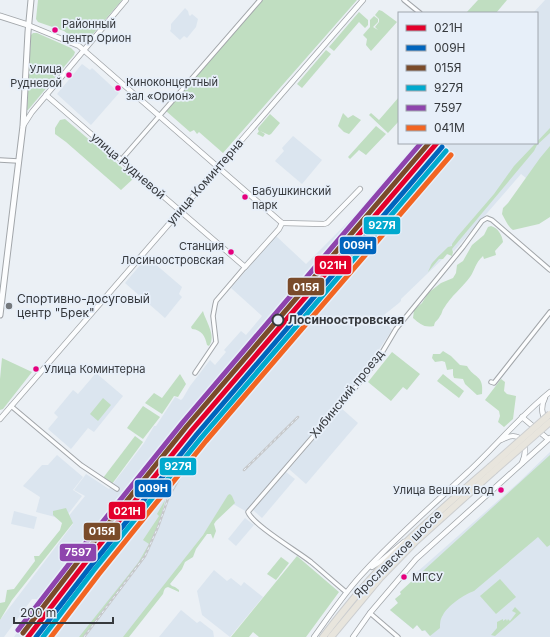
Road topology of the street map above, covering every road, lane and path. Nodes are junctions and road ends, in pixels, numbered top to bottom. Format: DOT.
graph roads {
  1 [pos="31,0"];
  2 [pos="126,0"];
  3 [pos="260,0"];
  4 [pos="363,0"];
  5 [pos="404,0"];
  6 [pos="419,12"];
  7 [pos="0,16"];
  8 [pos="28,25"];
  9 [pos="84,51"];
  10 [pos="46,96"];
  11 [pos="159,116"];
  12 [pos="23,126"];
  13 [pos="0,160"];
  14 [pos="121,160"];
  15 [pos="18,161"];
  16 [pos="218,168"];
  17 [pos="360,189"];
  18 [pos="180,211"];
  19 [pos="282,223"];
  20 [pos="245,267"];
  21 [pos="550,270"];
  22 [pos="1,284"];
  23 [pos="550,312"];
  24 [pos="0,315"];
  25 [pos="195,373"];
  26 [pos="491,382"];
  27 [pos="549,393"];
  28 [pos="11,406"];
  29 [pos="550,414"];
  30 [pos="522,417"];
  31 [pos="0,419"];
  32 [pos="550,422"];
  33 [pos="549,439"];
  34 [pos="499,441"];
  35 [pos="520,466"];
  36 [pos="492,469"];
  37 [pos="117,489"];
  38 [pos="412,536"];
  39 [pos="364,572"];
  40 [pos="346,592"];
  41 [pos="370,614"];
  42 [pos="314,637"];
  43 [pos="323,637"];
  44 [pos="331,637"];
  45 [pos="353,637"];
  46 [pos="398,637"];
  1 -- 8 [label="main road"];
  2 -- 9 [label="street"];
  3 -- 11 [label="street"];
  4 -- 16 [label="street, улица Коминтерна"];
  5 -- 6 [label="street"];
  7 -- 8 [label="main road"];
  8 -- 9 [label="street"];
  8 -- 12 [label="main road"];
  9 -- 10 [label="street"];
  9 -- 11 [label="street"];
  10 -- 12 [label="street"];
  10 -- 14 [label="street, улица Рудневой"];
  11 -- 14 [label="street"];
  11 -- 16 [label="street"];
  12 -- 15 [label="main road"];
  13 -- 15 [label="street"];
  14 -- 18 [label="street, улица Рудневой"];
  15 -- 22 [label="main road"];
  16 -- 18 [label="street, улица Коминтерна"];
  16 -- 19 [label="street"];
  17 -- 19 [label="street"];
  18 -- 20 [label="street, улица Рудневой"];
  18 -- 28 [label="street, улица Коминтерна"];
  19 -- 20 [label="street"];
  20 -- 25 [label="street"];
  21 -- 40 [label="street, Хибинский проезд"];
  22 -- 24 [label="main road"];
  23 -- 26 [label="street"];
  27 -- 30 [label="street"];
  27 -- 32 [label="street"];
  28 -- 31 [label="street, улица Коминтерна"];
  28 -- 37 [label="street"];
  29 -- 36 [label="main road, Ярославское шоссе, bridge"];
  30 -- 33 [label="street"];
  30 -- 34 [label="street"];
  32 -- 36 [label="main road, Ярославское шоссе, bridge"];
  33 -- 35 [label="street"];
  34 -- 35 [label="street"];
  34 -- 39 [label="street"];
  35 -- 41 [label="street"];
  36 -- 38 [label="main road, Ярославское шоссе"];
  36 -- 44 [label="main road, Ярославское шоссе"];
  38 -- 39 [label="street"];
  38 -- 43 [label="main road, Ярославское шоссе"];
  39 -- 40 [label="street"];
  40 -- 42 [label="street"];
  41 -- 45 [label="street"];
  41 -- 46 [label="street"];
}
